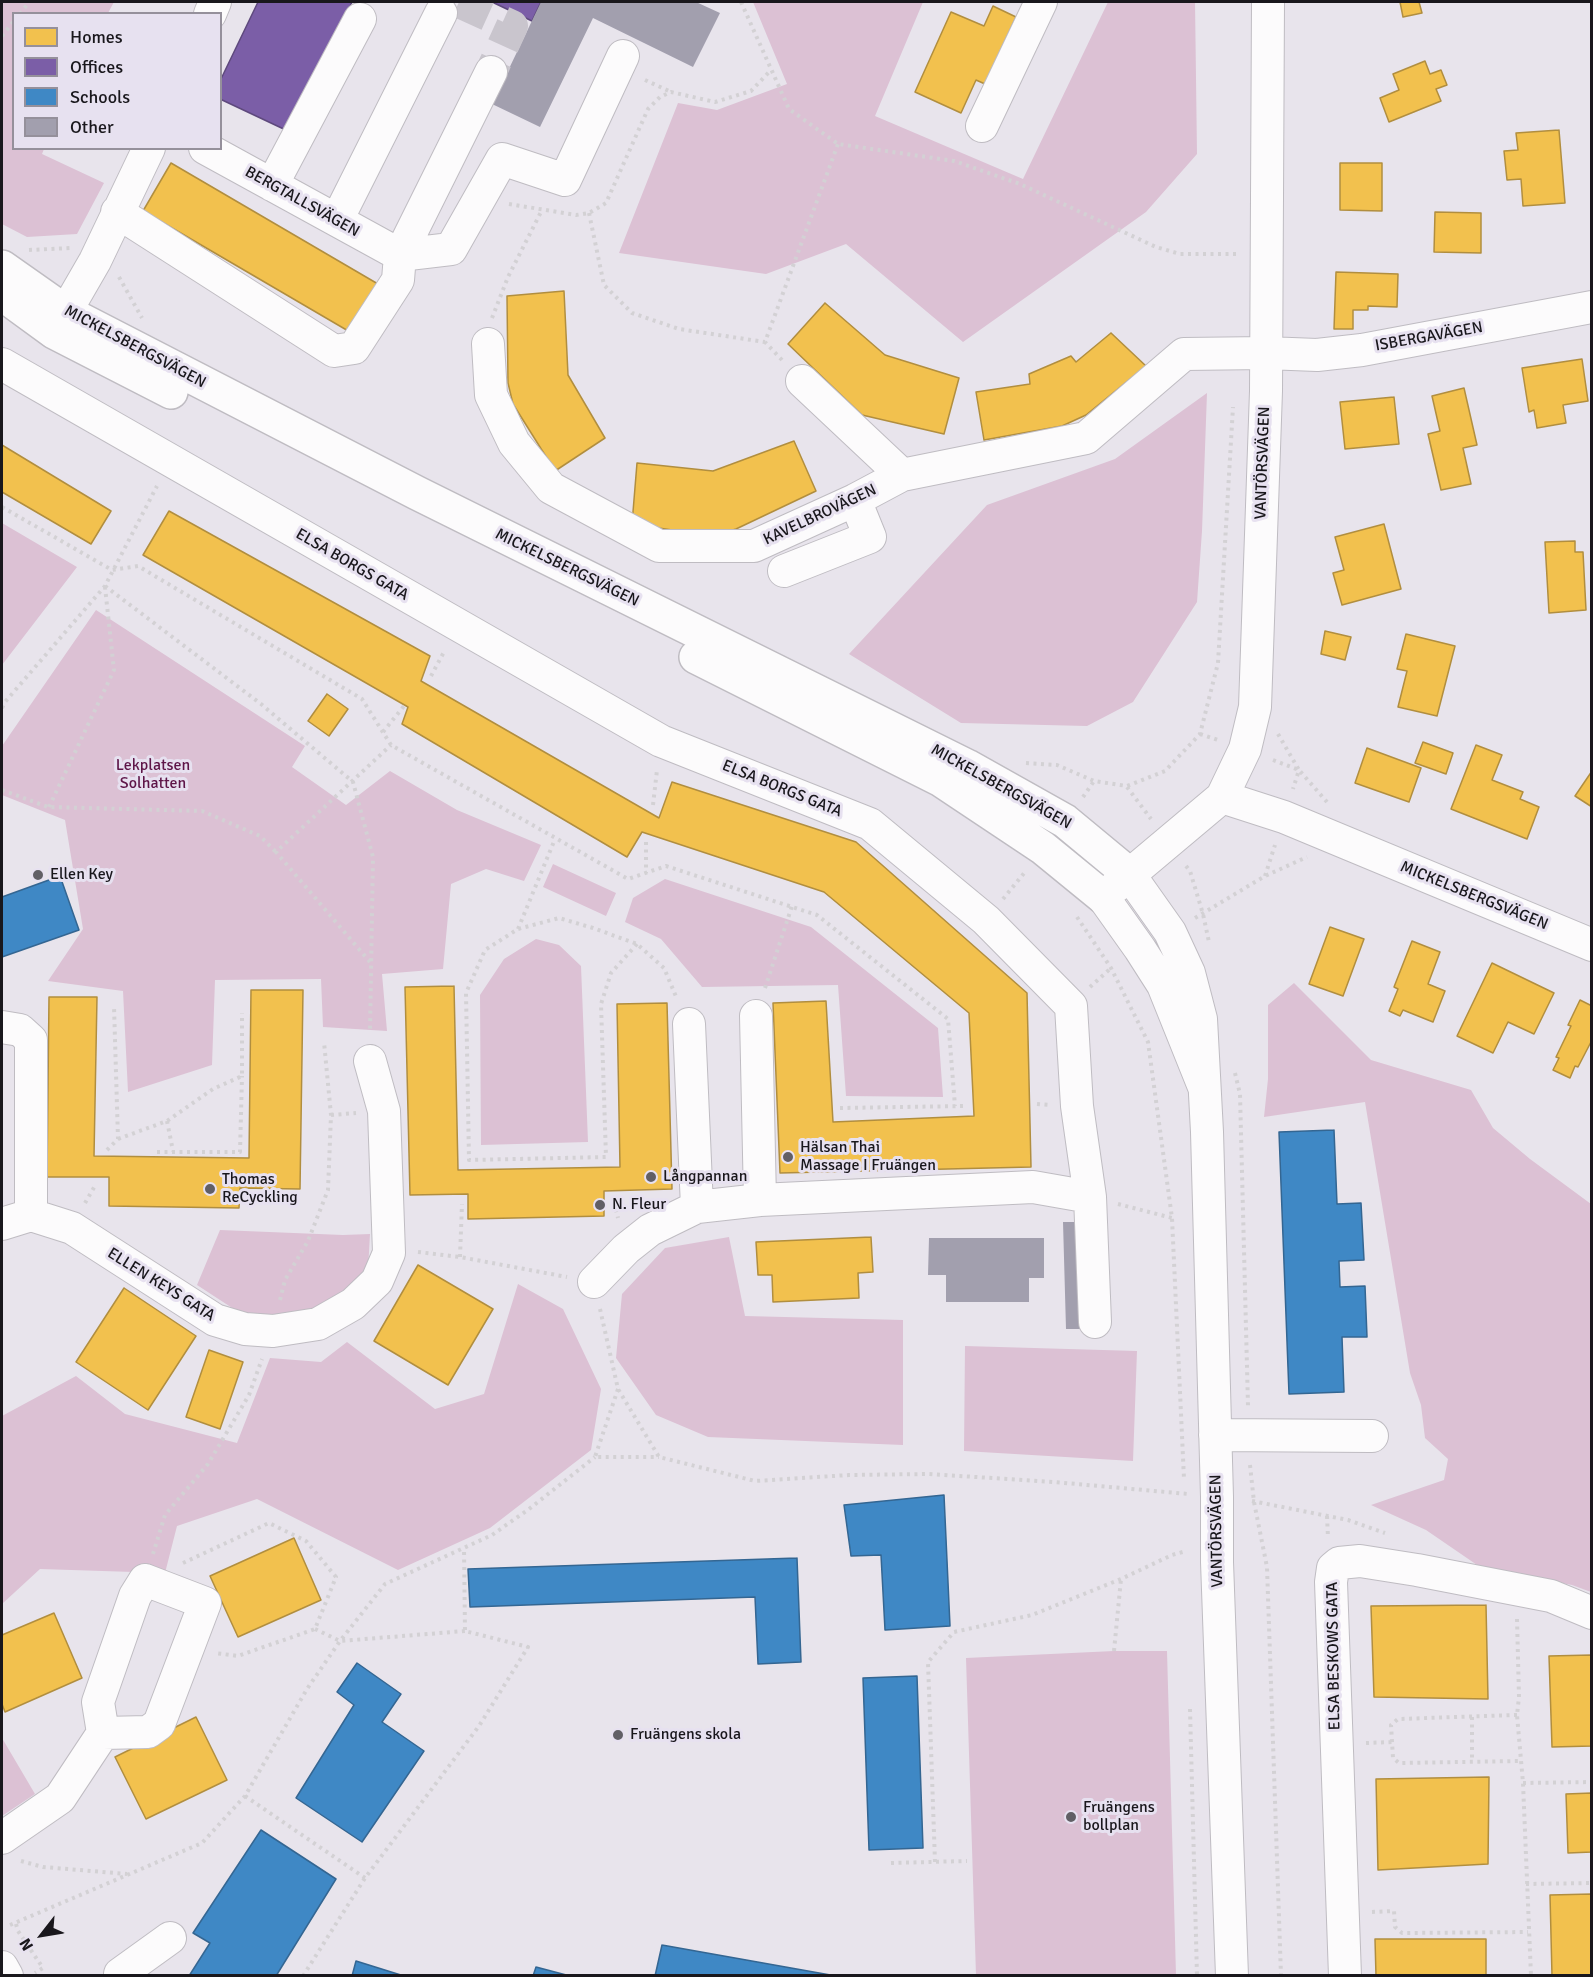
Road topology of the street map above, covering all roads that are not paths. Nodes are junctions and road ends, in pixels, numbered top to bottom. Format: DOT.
graph roads {
  1 [pos="1041,2"];
  2 [pos="1268,2"];
  3 [pos="441,13"];
  4 [pos="360,19"];
  5 [pos="623,56"];
  6 [pos="491,72"];
  7 [pos="982,126"];
  8 [pos="148,150"];
  9 [pos="209,150"];
  10 [pos="272,185"];
  11 [pos="117,212"];
  12 [pos="337,220"];
  13 [pos="400,255"];
  14 [pos="12,258"];
  15 [pos="2,294"];
  16 [pos="1592,307"];
  17 [pos="60,322"];
  18 [pos="488,344"];
  19 [pos="1266,353"];
  20 [pos="2,364"];
  21 [pos="802,381"];
  22 [pos="902,475"];
  23 [pos="855,500"];
  24 [pos="784,571"];
  25 [pos="1222,797"];
  26 [pos="1129,874"];
  27 [pos="1103,897"];
  28 [pos="1592,945"];
  29 [pos="756,1016"];
  30 [pos="689,1024"];
  31 [pos="2,1027"];
  32 [pos="370,1061"];
  33 [pos="1204,1087"];
  34 [pos="1090,1197"];
  35 [pos="760,1200"];
  36 [pos="696,1207"];
  37 [pos="32,1215"];
  38 [pos="2,1224"];
  39 [pos="594,1282"];
  40 [pos="1095,1322"];
  41 [pos="1215,1435"];
  42 [pos="1372,1436"];
  43 [pos="1592,1613"];
  44 [pos="104,1732"];
  45 [pos="8,1849"];
  46 [pos="170,1938"];
  47 [pos="2,1967"];
  48 [pos="7,1976"];
  49 [pos="121,1976"];
  50 [pos="1232,1976"];
  51 [pos="1345,1976"];
  1 -- 7 [label="street"];
  2 -- 19 [label="street, VANTÖRSVÄGEN"];
  3 -- 12 [label="street"];
  4 -- 10 [label="street"];
  5 -- 13 [label="street"];
  6 -- 13 [label="street"];
  8 -- 11 [label="street"];
  9 -- 10 [label="street, BERGTALLSVÄGEN"];
  10 -- 12 [label="street, BERGTALLSVÄGEN"];
  11 -- 13 [label="street"];
  11 -- 17 [label="street"];
  12 -- 13 [label="street, BERGTALLSVÄGEN"];
  14 -- 17 [label="main road, MICKELSBERGSVÄGEN"];
  15 -- 17 [label="main road, MICKELSBERGSVÄGEN"];
  16 -- 19 [label="street, ISBERGAVÄGEN"];
  17 -- 26 [label="main road, MICKELSBERGSVÄGEN"];
  17 -- 27 [label="main road, MICKELSBERGSVÄGEN"];
  18 -- 23 [label="street, KAVELBROVÄGEN"];
  19 -- 22 [label="street, KAVELBROVÄGEN"];
  19 -- 25 [label="street, VANTÖRSVÄGEN"];
  20 -- 34 [label="street, ELSA BORGS GATA"];
  21 -- 22 [label="street"];
  22 -- 23 [label="street, KAVELBROVÄGEN"];
  23 -- 24 [label="street"];
  25 -- 26 [label="street, VANTÖRSVÄGEN"];
  25 -- 28 [label="street, MICKELSBERGSVÄGEN"];
  26 -- 27 [label="street, VANTÖRSVÄGEN"];
  26 -- 33 [label="street, VANTÖRSVÄGEN"];
  27 -- 33 [label="street, VANTÖRSVÄGEN"];
  29 -- 35 [label="street"];
  30 -- 36 [label="street"];
  31 -- 37 [label="street"];
  32 -- 37 [label="street, ELLEN KEYS GATA"];
  33 -- 41 [label="street, VANTÖRSVÄGEN"];
  34 -- 35 [label="street"];
  34 -- 40 [label="street, ELSA BORGS GATA"];
  35 -- 36 [label="street"];
  36 -- 39 [label="street"];
  37 -- 38 [label="street"];
  41 -- 42 [label="street"];
  41 -- 50 [label="street, VANTÖRSVÄGEN"];
  43 -- 51 [label="street, ELSA BESKOWS GATA"];
  44 -- 44 [label="street"];
  44 -- 45 [label="street"];
  46 -- 49 [label="street"];
  47 -- 48 [label="street"];
}
